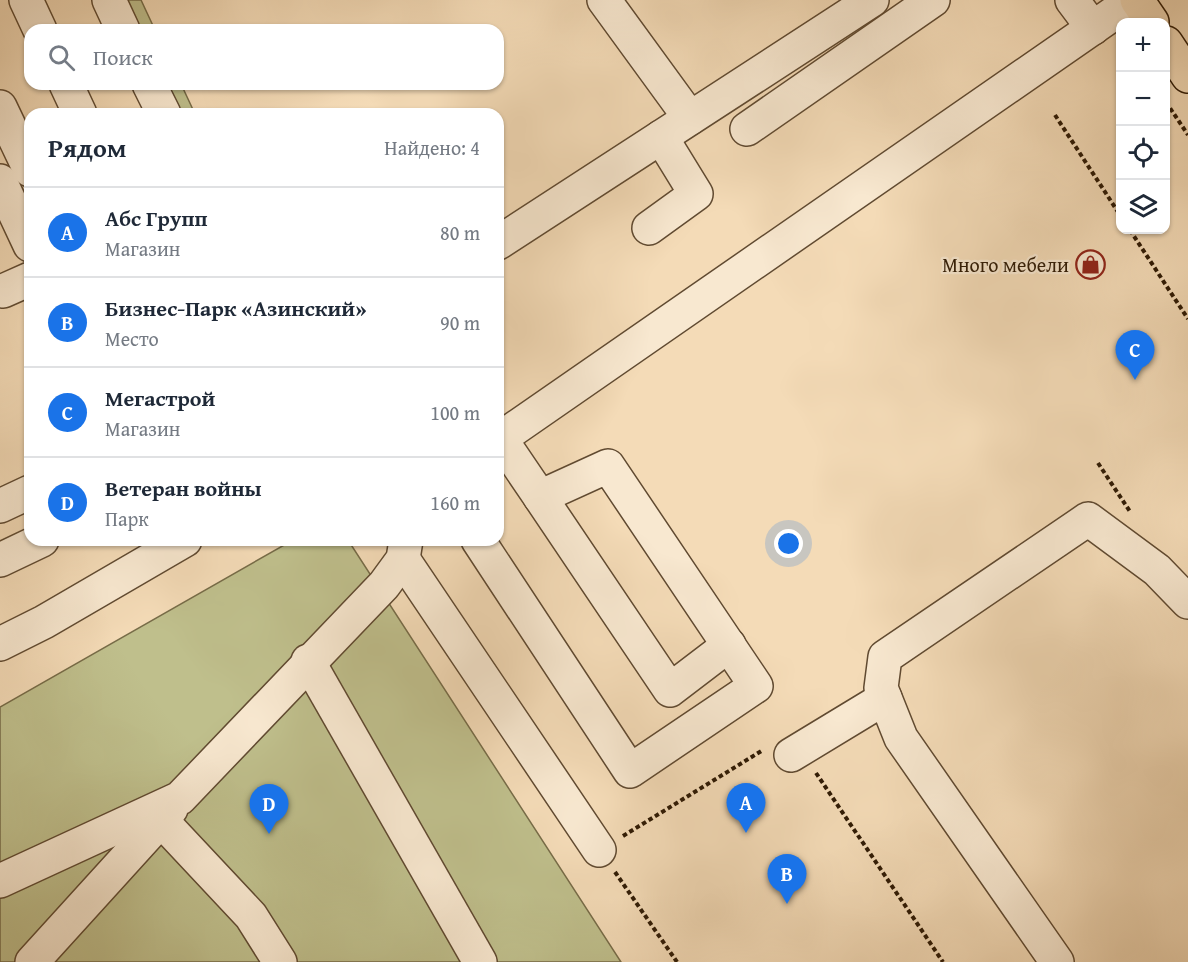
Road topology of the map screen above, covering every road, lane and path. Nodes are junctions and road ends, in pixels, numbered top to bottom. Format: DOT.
graph roads {
  1 [pos="26,0"];
  2 [pos="109,0"];
  3 [pos="604,0"];
  4 [pos="872,0"];
  5 [pos="933,0"];
  6 [pos="1072,0"];
  7 [pos="1135,0"];
  8 [pos="1149,18"];
  9 [pos="37,24"];
  10 [pos="120,24"];
  11 [pos="1093,28"];
  12 [pos="1170,49"];
  13 [pos="1188,76"];
  14 [pos="69,90"];
  15 [pos="152,90"];
  16 [pos="0,107"];
  17 [pos="77,108"];
  18 [pos="161,108"];
  19 [pos="1170,108"];
  20 [pos="1055,115"];
  21 [pos="690,118"];
  22 [pos="747,129"];
  23 [pos="1188,135"];
  24 [pos="661,137"];
  25 [pos="24,157"];
  26 [pos="0,181"];
  27 [pos="1116,209"];
  28 [pos="649,228"];
  29 [pos="24,232"];
  30 [pos="1133,234"];
  31 [pos="504,239"];
  32 [pos="1188,319"];
  33 [pos="504,436"];
  34 [pos="504,446"];
  35 [pos="24,495"];
  36 [pos="540,496"];
  37 [pos="0,506"];
  38 [pos="29,546"];
  39 [pos="175,546"];
  40 [pos="482,546"];
  41 [pos="404,550"];
  42 [pos="0,560"];
  43 [pos="1188,602"];
  44 [pos="0,644"];
  45 [pos="729,645"];
  46 [pos="308,661"];
  47 [pos="885,698"];
  48 [pos="787,750"];
  49 [pos="170,809"];
  50 [pos="599,850"];
  51 [pos="0,881"];
  52 [pos="32,962"];
  53 [pos="280,962"];
  54 [pos="480,962"];
  55 [pos="677,962"];
  56 [pos="943,962"];
  57 [pos="1057,962"];
  1 -- 9 [label="street"];
  2 -- 10 [label="street"];
  3 -- 21 [label="street"];
  4 -- 21 [label="street"];
  5 -- 22 [label="street"];
  6 -- 11 [label="street"];
  7 -- 8 [label="main road"];
  7 -- 11 [label="street"];
  11 -- 33 [label="street"];
  12 -- 13 [label="main road"];
  14 -- 17 [label="street"];
  15 -- 18 [label="street"];
  16 -- 25 [label="street"];
  19 -- 23 [label="path"];
  20 -- 27 [label="path"];
  21 -- 24 [label="street"];
  24 -- 28 [label="street"];
  24 -- 31 [label="street"];
  26 -- 29 [label="street"];
  30 -- 32 [label="path"];
  34 -- 36 [label="street"];
  35 -- 37 [label="street"];
  36 -- 45 [label="street"];
  36 -- 45 [label="street"];
  38 -- 42 [label="street"];
  39 -- 44 [label="street"];
  40 -- 45 [label="street"];
  41 -- 46 [label="street"];
  41 -- 50 [label="street"];
  43 -- 47 [label="street"];
  46 -- 49 [label="street"];
  46 -- 54 [label="street"];
  47 -- 48 [label="street"];
  47 -- 57 [label="street"];
  48 -- 50 [label="path"];
  48 -- 56 [label="path"];
  49 -- 51 [label="street"];
  49 -- 52 [label="street"];
  49 -- 53 [label="street"];
  50 -- 55 [label="path"];
}
